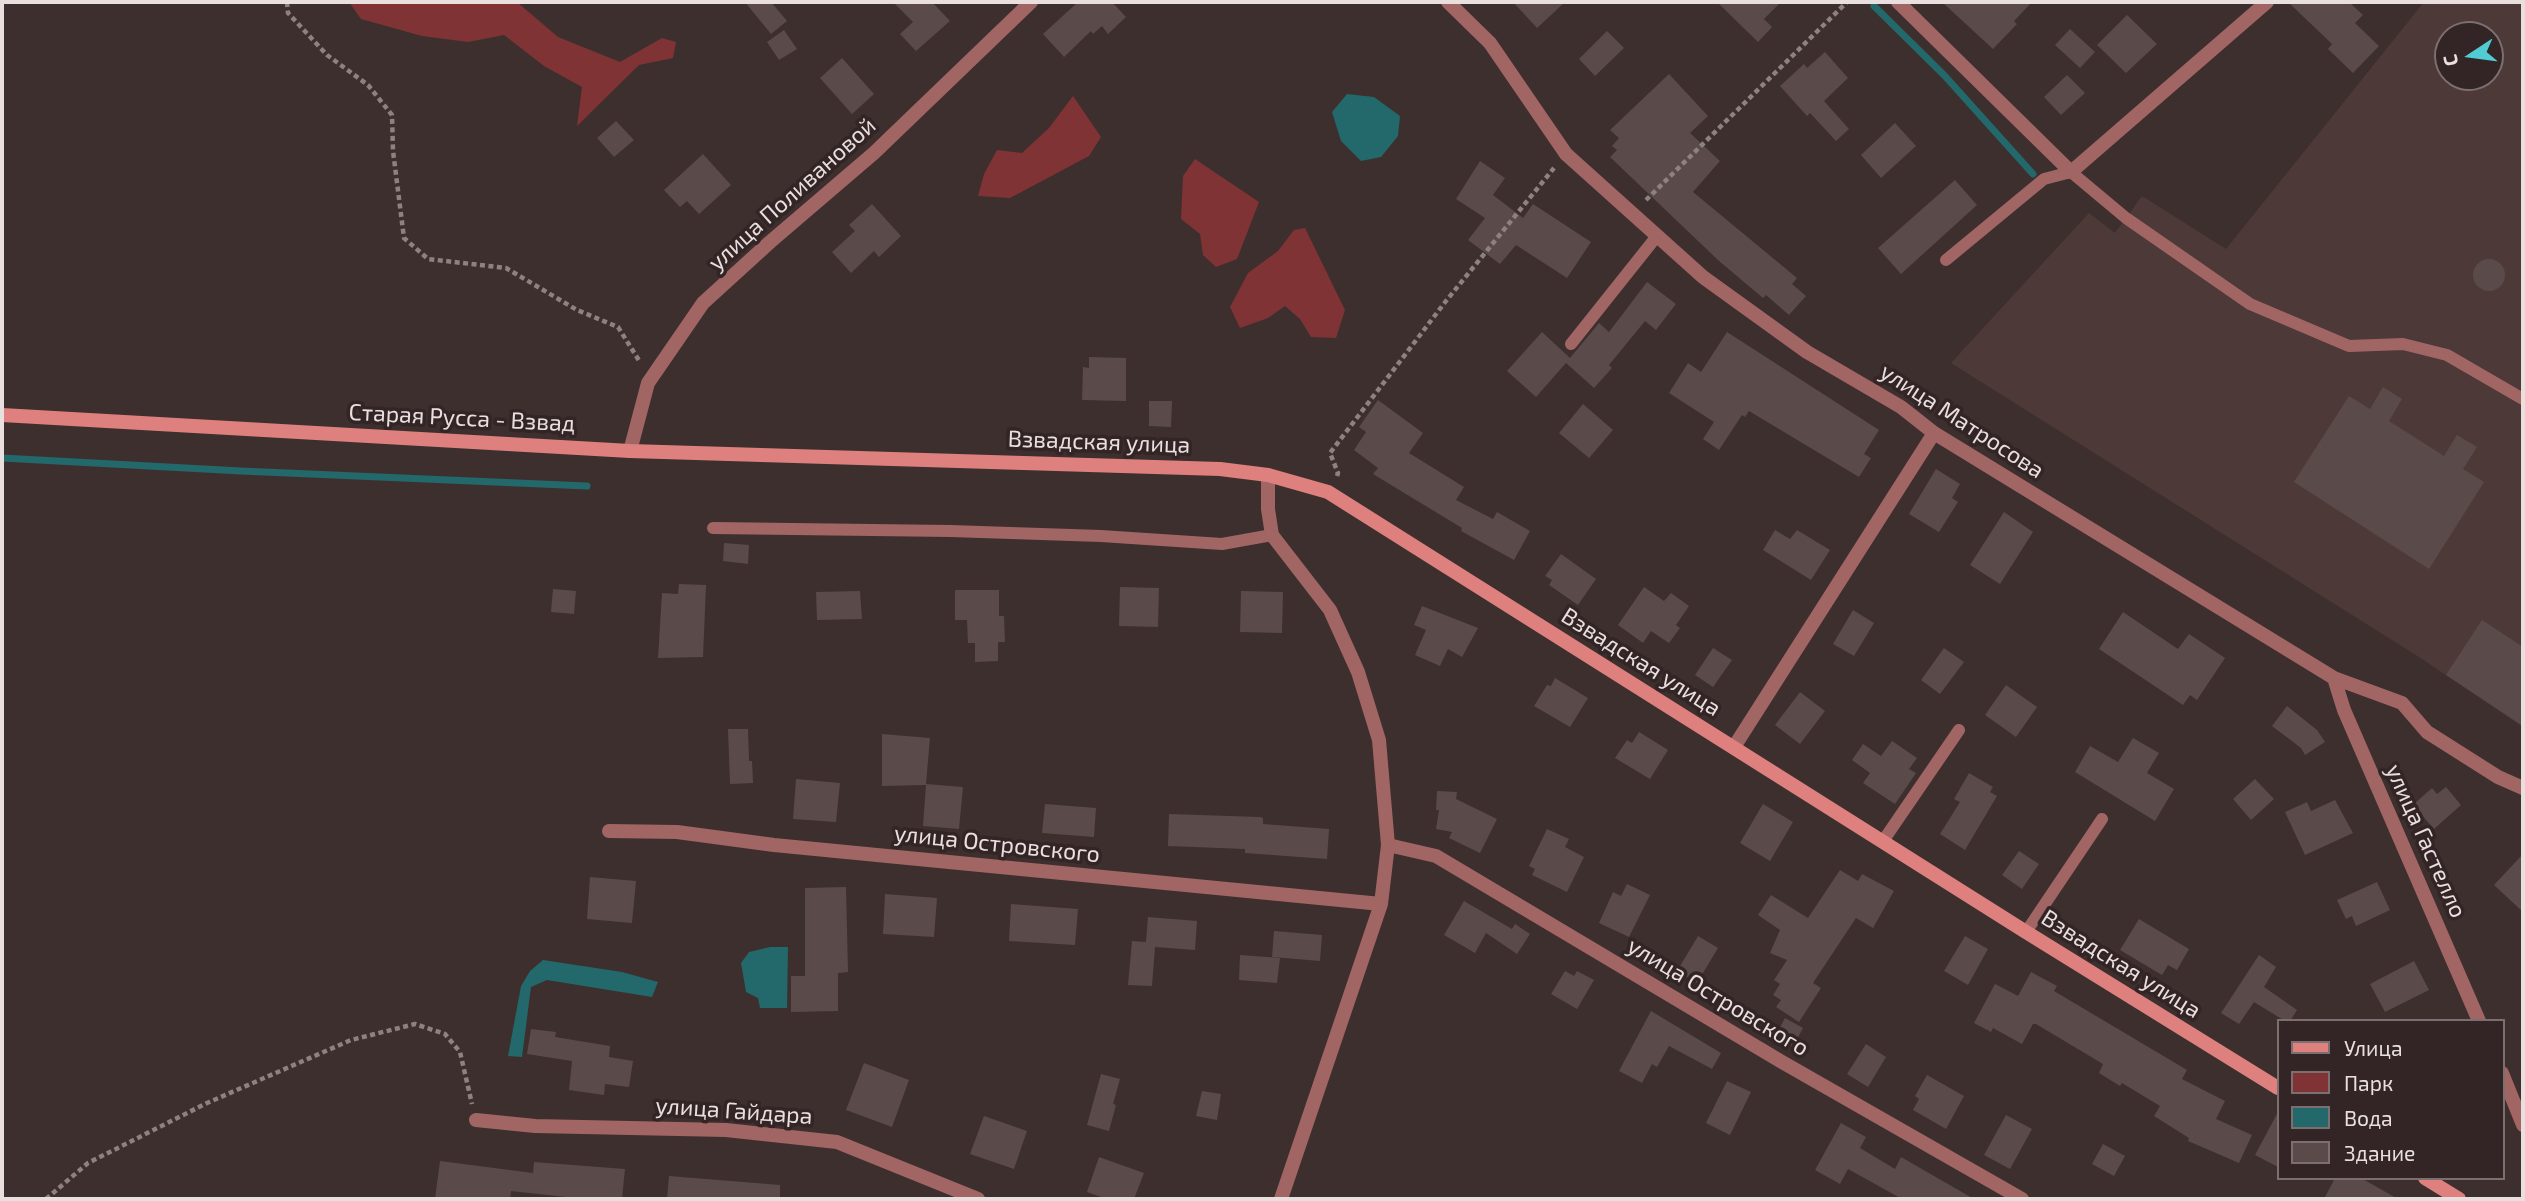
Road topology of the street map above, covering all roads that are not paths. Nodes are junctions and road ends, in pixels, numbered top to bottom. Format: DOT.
graph roads {
  1 [pos="1031,2"];
  2 [pos="1448,2"];
  3 [pos="1898,2"];
  4 [pos="2266,2"];
  5 [pos="2071,172"];
  6 [pos="1657,236"];
  7 [pos="1946,260"];
  8 [pos="1570,344"];
  9 [pos="2523,399"];
  10 [pos="2,415"];
  11 [pos="1934,433"];
  12 [pos="630,451"];
  13 [pos="920,459"];
  14 [pos="1268,475"];
  15 [pos="713,528"];
  16 [pos="1272,535"];
  17 [pos="2334,678"];
  18 [pos="1959,730"];
  19 [pos="1734,747"];
  20 [pos="2523,788"];
  21 [pos="2102,819"];
  22 [pos="609,831"];
  23 [pos="1883,841"];
  24 [pos="1388,845"];
  25 [pos="1381,904"];
  26 [pos="2026,932"];
  27 [pos="2478,1019"];
  28 [pos="2504,1078"];
  29 [pos="2276,1087"];
  30 [pos="476,1120"];
  31 [pos="2523,1125"];
  32 [pos="2428,1180"];
  33 [pos="978,1199"];
  34 [pos="1281,1199"];
  35 [pos="2022,1199"];
  36 [pos="2459,1199"];
  1 -- 12 [label="street, улица Поливановой"];
  2 -- 6 [label="street, улица Матросова"];
  3 -- 5 [label="street"];
  4 -- 5 [label="street"];
  5 -- 7 [label="lane"];
  5 -- 9 [label="lane"];
  6 -- 8 [label="lane"];
  6 -- 11 [label="street, улица Матросова"];
  10 -- 12 [label="street, Старая Русса - Взвад"];
  11 -- 17 [label="street, улица Матросова"];
  11 -- 19 [label="street"];
  12 -- 13 [label="street, Старая Русса - Взвад"];
  13 -- 14 [label="street, Взвадская улица"];
  14 -- 16 [label="street"];
  14 -- 19 [label="street, Взвадская улица"];
  15 -- 16 [label="lane"];
  16 -- 24 [label="street"];
  17 -- 20 [label="street, улица Матросова"];
  17 -- 27 [label="street, улица Гастелло"];
  18 -- 23 [label="lane"];
  19 -- 23 [label="street, Взвадская улица"];
  21 -- 26 [label="lane"];
  22 -- 25 [label="street, улица Островского"];
  23 -- 26 [label="street, Взвадская улица"];
  24 -- 25 [label="street"];
  24 -- 35 [label="street, улица Островского"];
  25 -- 34 [label="street"];
  26 -- 29 [label="street, Взвадская улица"];
  28 -- 31 [label="street"];
  30 -- 33 [label="street, улица Гайдара"];
  32 -- 36 [label="street"];
}
